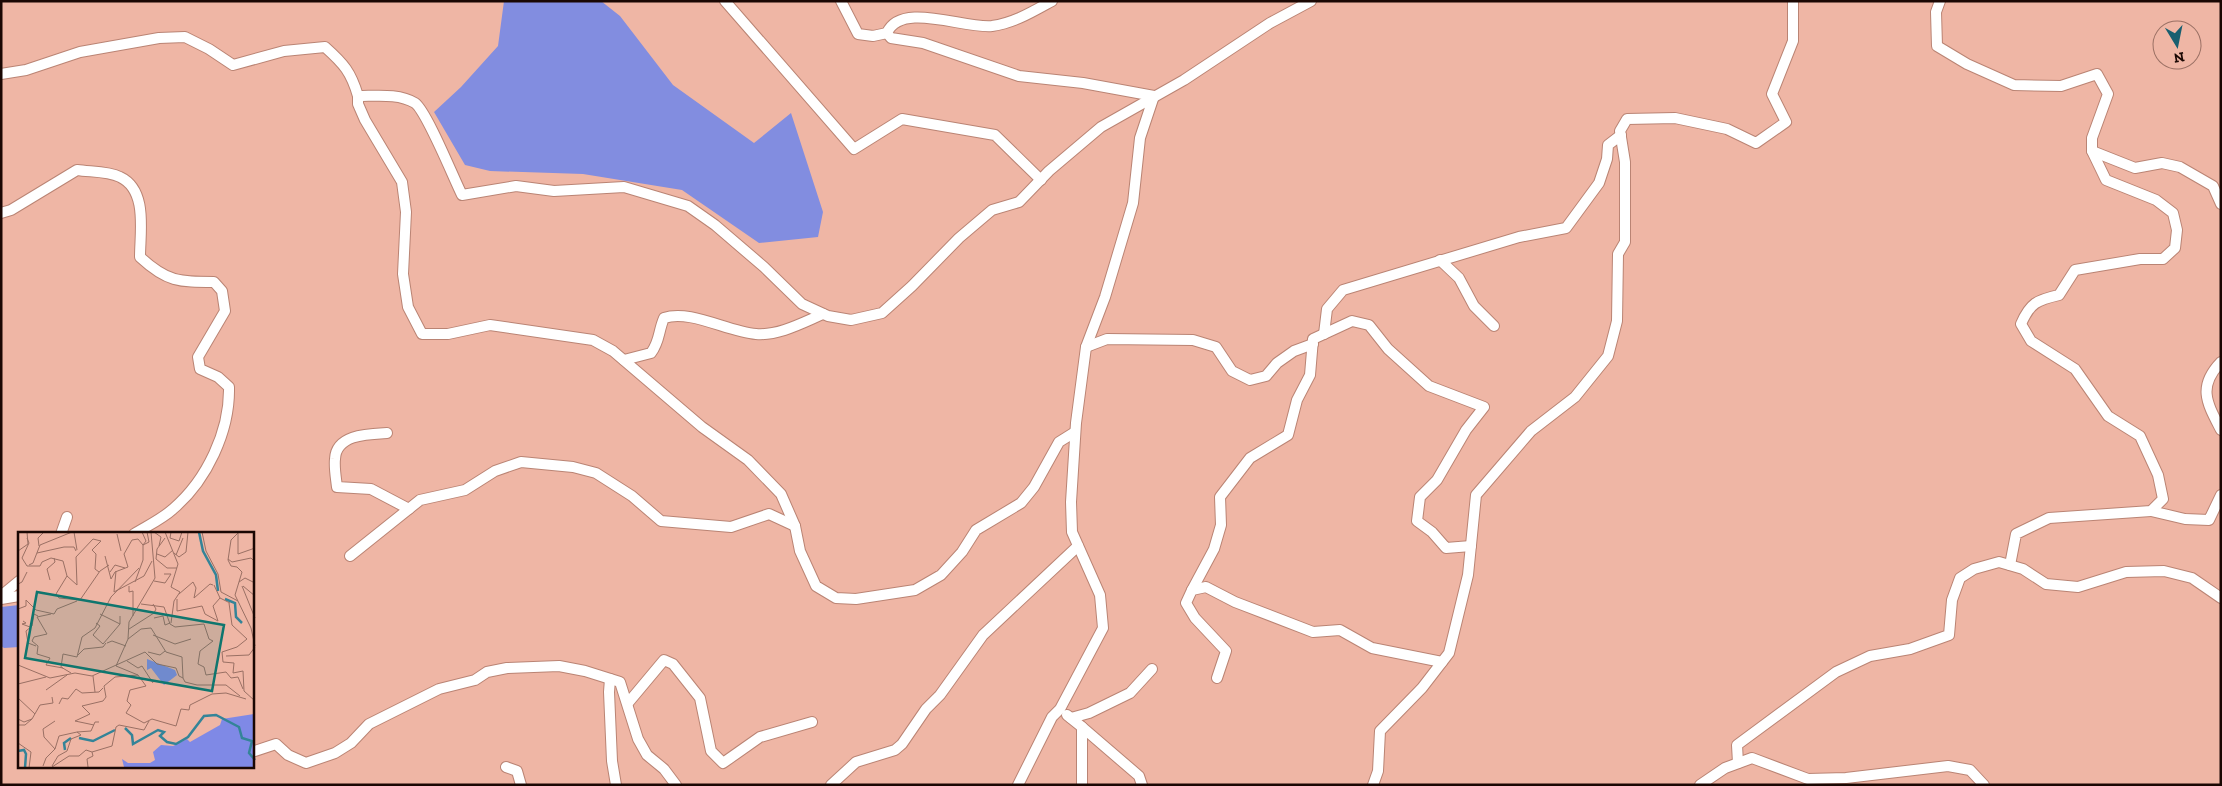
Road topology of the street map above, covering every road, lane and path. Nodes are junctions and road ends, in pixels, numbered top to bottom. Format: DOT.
graph roads {
  1 [pos="725,1"];
  2 [pos="841,1"];
  3 [pos="1052,1"];
  4 [pos="1310,1"];
  5 [pos="1793,1"];
  6 [pos="1940,1"];
  7 [pos="887,33"];
  8 [pos="1,74"];
  9 [pos="358,96"];
  10 [pos="1154,96"];
  11 [pos="1621,134"];
  12 [pos="2092,151"];
  13 [pos="1041,180"];
  14 [pos="2221,204"];
  15 [pos="1,213"];
  16 [pos="1440,260"];
  17 [pos="822,314"];
  18 [pos="1494,326"];
  19 [pos="1324,334"];
  20 [pos="1313,344"];
  21 [pos="1086,347"];
  22 [pos="624,360"];
  23 [pos="2221,362"];
  24 [pos="2221,370"];
  25 [pos="2206,386"];
  26 [pos="2221,430"];
  27 [pos="1075,432"];
  28 [pos="387,433"];
  29 [pos="2221,495"];
  30 [pos="410,509"];
  31 [pos="2151,511"];
  32 [pos="67,517"];
  33 [pos="795,526"];
  34 [pos="62,532"];
  35 [pos="137,532"];
  36 [pos="1078,546"];
  37 [pos="1471,546"];
  38 [pos="350,556"];
  39 [pos="2010,565"];
  40 [pos="18,582"];
  41 [pos="1192,590"];
  42 [pos="18,596"];
  43 [pos="1,598"];
  44 [pos="2221,598"];
  45 [pos="1442,662"];
  46 [pos="1152,669"];
  47 [pos="1217,678"];
  48 [pos="610,679"];
  49 [pos="628,703"];
  50 [pos="1060,709"];
  51 [pos="1071,718"];
  52 [pos="812,722"];
  53 [pos="1082,728"];
  54 [pos="254,751"];
  55 [pos="1738,763"];
  56 [pos="506,767"];
  57 [pos="521,785"];
  58 [pos="616,785"];
  59 [pos="676,785"];
  60 [pos="831,785"];
  61 [pos="1018,785"];
  62 [pos="1082,785"];
  63 [pos="1142,785"];
  64 [pos="1373,785"];
  65 [pos="1700,785"];
  66 [pos="1984,785"];
  1 -- 13 [label="street"];
  2 -- 7 [label="street"];
  3 -- 7 [label="street"];
  4 -- 10 [label="street"];
  5 -- 11 [label="street"];
  6 -- 12 [label="street"];
  7 -- 10 [label="street"];
  8 -- 9 [label="street"];
  9 -- 17 [label="street"];
  9 -- 22 [label="street"];
  10 -- 13 [label="street"];
  10 -- 21 [label="street"];
  11 -- 16 [label="street"];
  11 -- 37 [label="street"];
  12 -- 14 [label="street"];
  12 -- 31 [label="street"];
  13 -- 17 [label="street"];
  15 -- 35 [label="street"];
  16 -- 18 [label="street"];
  16 -- 19 [label="street"];
  17 -- 22 [label="street"];
  19 -- 20 [label="street"];
  19 -- 37 [label="street"];
  20 -- 21 [label="street"];
  20 -- 41 [label="street"];
  21 -- 27 [label="street"];
  22 -- 33 [label="street"];
  23 -- 25 [label="street"];
  24 -- 25 [label="street"];
  25 -- 26 [label="street"];
  27 -- 33 [label="street"];
  27 -- 36 [label="street"];
  28 -- 30 [label="street"];
  29 -- 31 [label="street"];
  30 -- 33 [label="street"];
  30 -- 38 [label="street"];
  31 -- 39 [label="street"];
  32 -- 34 [label="street"];
  36 -- 50 [label="street"];
  36 -- 60 [label="street"];
  37 -- 45 [label="street"];
  39 -- 44 [label="street"];
  39 -- 55 [label="street"];
  40 -- 43 [label="street"];
  41 -- 45 [label="street"];
  41 -- 47 [label="street"];
  42 -- 43 [label="street"];
  45 -- 64 [label="street"];
  46 -- 51 [label="street"];
  48 -- 49 [label="street"];
  48 -- 54 [label="street"];
  48 -- 58 [label="street"];
  49 -- 52 [label="street"];
  49 -- 59 [label="street"];
  50 -- 51 [label="street"];
  50 -- 61 [label="street"];
  51 -- 53 [label="street"];
  53 -- 62 [label="street"];
  53 -- 63 [label="street"];
  55 -- 65 [label="street"];
  55 -- 66 [label="street"];
  56 -- 57 [label="street"];
}
